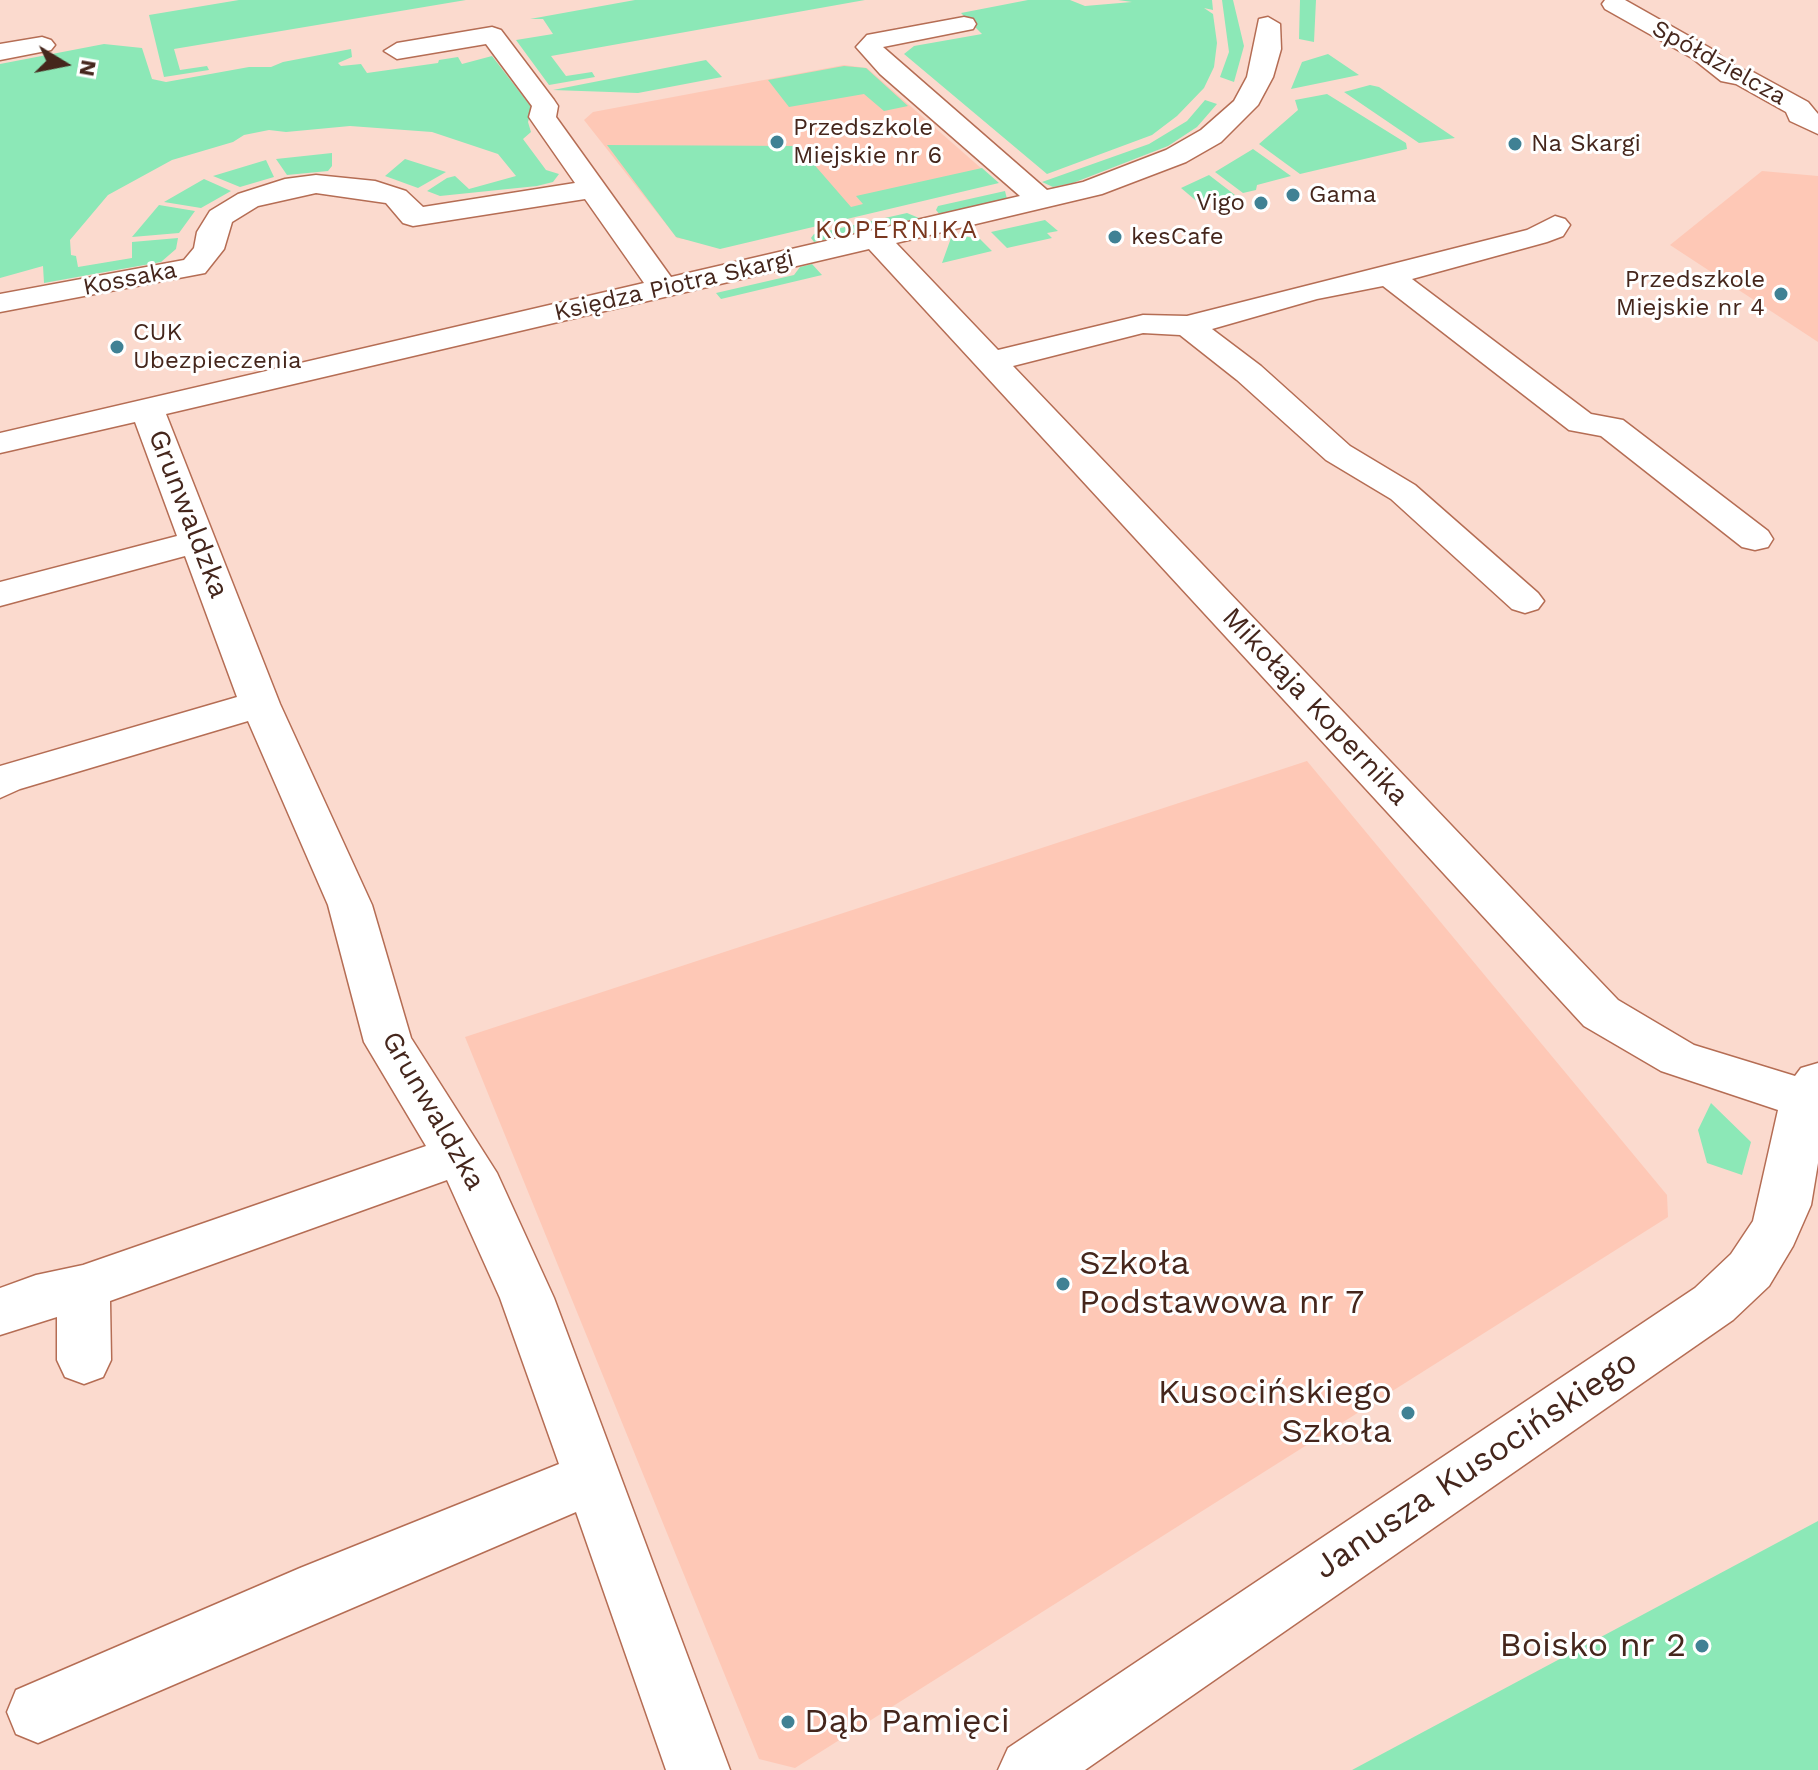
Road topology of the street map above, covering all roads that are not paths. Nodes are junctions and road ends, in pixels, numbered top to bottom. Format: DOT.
graph roads {
  1 [pos="1614,4"];
  2 [pos="1267,13"];
  3 [pos="964,24"];
  4 [pos="42,45"];
  5 [pos="397,51"];
  6 [pos="0,52"];
  7 [pos="1818,126"];
  8 [pos="593,189"];
  9 [pos="1041,200"];
  10 [pos="1555,225"];
  11 [pos="876,239"];
  12 [pos="1389,276"];
  13 [pos="663,288"];
  14 [pos="0,303"];
  15 [pos="1188,326"];
  16 [pos="993,361"];
  17 [pos="147,409"];
  18 [pos="0,443"];
  19 [pos="1755,539"];
  20 [pos="199,541"];
  21 [pos="0,594"];
  22 [pos="1525,601"];
  23 [pos="260,704"];
  24 [pos="0,784"];
  25 [pos="1812,1090"];
  26 [pos="457,1156"];
  27 [pos="83,1288"];
  28 [pos="0,1312"];
  29 [pos="84,1360"];
  30 [pos="592,1478"];
  31 [pos="38,1712"];
  32 [pos="698,1770"];
  33 [pos="1030,1770"];
  1 -- 7 [label="street, Spółdzielcza"];
  2 -- 9 [label="street, Księdza Piotra Skargi"];
  3 -- 9 [label="street"];
  4 -- 6 [label="street"];
  5 -- 8 [label="street"];
  8 -- 13 [label="street"];
  8 -- 14 [label="street, Kossaka"];
  9 -- 11 [label="street, Księdza Piotra Skargi"];
  10 -- 12 [label="street"];
  11 -- 13 [label="street, Księdza Piotra Skargi"];
  11 -- 16 [label="street, Mikołaja Kopernika"];
  12 -- 15 [label="street"];
  12 -- 19 [label="street"];
  13 -- 17 [label="street, Księdza Piotra Skargi"];
  15 -- 16 [label="street"];
  15 -- 22 [label="street"];
  16 -- 25 [label="street, Mikołaja Kopernika"];
  17 -- 18 [label="street, Księdza Piotra Skargi"];
  17 -- 20 [label="street, Grunwaldzka"];
  20 -- 21 [label="street"];
  20 -- 23 [label="street, Grunwaldzka"];
  23 -- 24 [label="street"];
  23 -- 26 [label="street, Grunwaldzka"];
  25 -- 33 [label="street, Janusza Kusocińskiego"];
  26 -- 27 [label="street"];
  26 -- 30 [label="street, Grunwaldzka"];
  27 -- 28 [label="street"];
  27 -- 29 [label="street"];
  30 -- 31 [label="street"];
  30 -- 32 [label="street, Grunwaldzka"];
}
